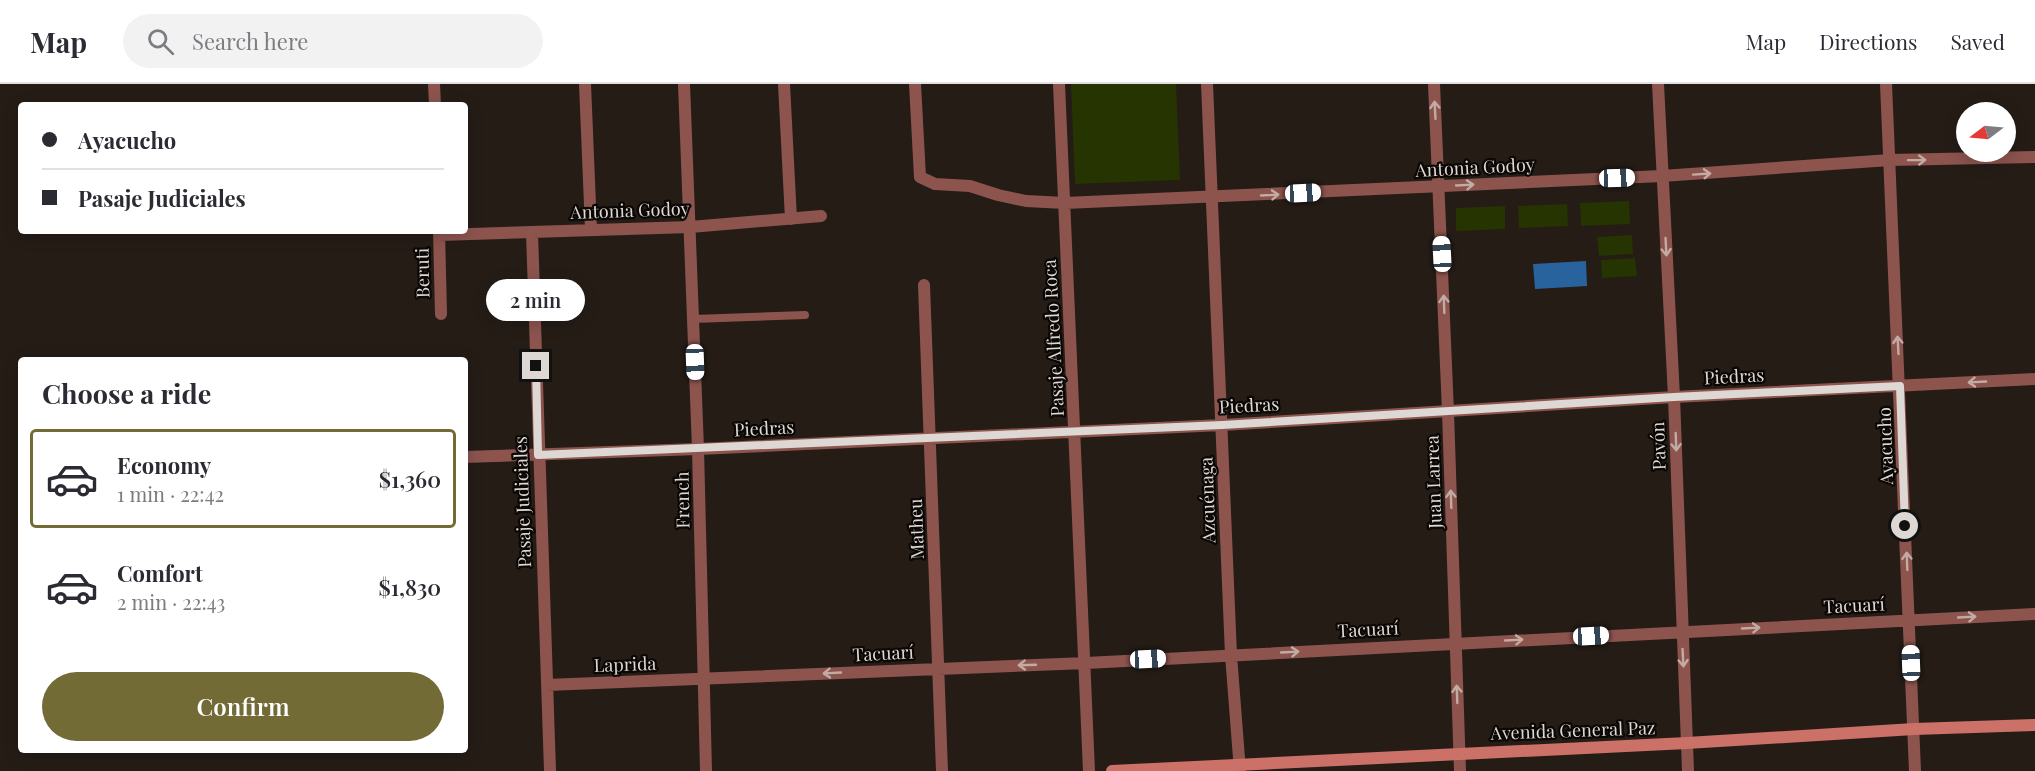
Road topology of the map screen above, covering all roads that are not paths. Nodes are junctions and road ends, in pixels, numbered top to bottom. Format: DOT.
graph roads {
  1 [pos="434,84"];
  2 [pos="585,84"];
  3 [pos="684,84"];
  4 [pos="784,84"];
  5 [pos="915,84"];
  6 [pos="1059,84"];
  7 [pos="1207,84"];
  8 [pos="1434,84"];
  9 [pos="1658,84"];
  10 [pos="1886,84"];
  11 [pos="435,102"];
  12 [pos="2035,157"];
  13 [pos="1890,160"];
  14 [pos="1662,176"];
  15 [pos="1439,187"];
  16 [pos="1212,198"];
  17 [pos="1065,203"];
  18 [pos="821,216"];
  19 [pos="791,219"];
  20 [pos="690,227"];
  21 [pos="591,229"];
  22 [pos="468,233"];
  23 [pos="532,233"];
  24 [pos="440,234"];
  25 [pos="924,285"];
  26 [pos="441,314"];
  27 [pos="805,315"];
  28 [pos="693,319"];
  29 [pos="2035,379"];
  30 [pos="1900,386"];
  31 [pos="1674,397"];
  32 [pos="1448,412"];
  33 [pos="1222,425"];
  34 [pos="1076,432"];
  35 [pos="930,439"];
  36 [pos="699,449"];
  37 [pos="538,455"];
  38 [pos="468,458"];
  39 [pos="2035,614"];
  40 [pos="1909,620"];
  41 [pos="1682,632"];
  42 [pos="1455,643"];
  43 [pos="1232,655"];
  44 [pos="1086,663"];
  45 [pos="939,668"];
  46 [pos="704,679"];
  47 [pos="547,685"];
  48 [pos="2035,725"];
  49 [pos="1914,729"];
  50 [pos="1687,743"];
  51 [pos="1460,753"];
  52 [pos="1240,768"];
  53 [pos="550,771"];
  54 [pos="706,771"];
  55 [pos="942,771"];
  56 [pos="1089,771"];
  57 [pos="1112,771"];
  58 [pos="1460,771"];
  59 [pos="1688,771"];
  60 [pos="1915,771"];
  1 -- 11 [label="street"];
  2 -- 21 [label="street"];
  3 -- 20 [label="street, French"];
  4 -- 19 [label="street"];
  5 -- 17 [label="street, Antonia Godoy"];
  6 -- 17 [label="street, Pasaje Alfredo Roca"];
  7 -- 16 [label="street, Azcuénaga"];
  15 -- 8 [label="street, Juan Larrea, one-way"];
  9 -- 14 [label="street, Pavón"];
  10 -- 13 [label="street, Ayacucho"];
  13 -- 12 [label="street, Antonia Godoy, one-way"];
  14 -- 13 [label="street, Antonia Godoy, one-way"];
  30 -- 13 [label="street, Ayacucho, one-way"];
  15 -- 14 [label="street, Antonia Godoy, one-way"];
  14 -- 31 [label="street, Pavón, one-way"];
  16 -- 15 [label="street, Antonia Godoy, one-way"];
  32 -- 15 [label="street, Juan Larrea, one-way"];
  16 -- 17 [label="street, Antonia Godoy"];
  16 -- 33 [label="street, Azcuénaga"];
  17 -- 34 [label="street, Pasaje Alfredo Roca"];
  18 -- 19 [label="street, Antonia Godoy"];
  19 -- 20 [label="street, Antonia Godoy"];
  20 -- 21 [label="street, Antonia Godoy"];
  20 -- 28 [label="street, French"];
  21 -- 23 [label="street, Antonia Godoy"];
  22 -- 23 [label="street, Antonia Godoy"];
  23 -- 37 [label="street, Pasaje Judiciales"];
  24 -- 26 [label="street, Beruti"];
  25 -- 35 [label="street, Matheu"];
  27 -- 28 [label="lane"];
  28 -- 36 [label="street, French"];
  29 -- 30 [label="street, Piedras, one-way"];
  30 -- 31 [label="street, Piedras"];
  40 -- 30 [label="street, Ayacucho, one-way"];
  31 -- 32 [label="street, Piedras"];
  31 -- 41 [label="street, Pavón, one-way"];
  32 -- 33 [label="street, Piedras"];
  42 -- 32 [label="street, Juan Larrea, one-way"];
  33 -- 34 [label="street, Piedras"];
  33 -- 43 [label="street, Azcuénaga"];
  34 -- 35 [label="street, Piedras"];
  34 -- 44 [label="street, Pasaje Alfredo Roca"];
  35 -- 36 [label="street, Piedras"];
  35 -- 45 [label="street, Matheu"];
  36 -- 37 [label="street, Piedras"];
  36 -- 46 [label="street, French"];
  37 -- 38 [label="street, Piedras"];
  37 -- 47 [label="street, Pasaje Judiciales"];
  40 -- 39 [label="street, Tacuarí, one-way"];
  41 -- 40 [label="street, Tacuarí, one-way"];
  40 -- 49 [label="street, Ayacucho"];
  42 -- 41 [label="street, Tacuarí, one-way"];
  41 -- 50 [label="street, Pavón, one-way"];
  43 -- 42 [label="street, Tacuarí, one-way"];
  51 -- 42 [label="street, Juan Larrea, one-way"];
  43 -- 44 [label="street, Tacuarí"];
  43 -- 52 [label="street, Azcuénaga"];
  44 -- 45 [label="street, Tacuarí, one-way"];
  44 -- 56 [label="street, Pasaje Alfredo Roca"];
  45 -- 46 [label="street, Tacuarí, one-way"];
  45 -- 55 [label="street, Matheu"];
  46 -- 47 [label="street, Laprida"];
  46 -- 54 [label="street, French"];
  47 -- 53 [label="street, Pasaje Judiciales"];
  48 -- 49 [label="main road, Avenida General Paz"];
  49 -- 50 [label="main road, Avenida General Paz"];
  49 -- 60 [label="street, Ayacucho"];
  50 -- 51 [label="main road, Avenida General Paz"];
  50 -- 59 [label="street, Pavón"];
  51 -- 52 [label="main road, Avenida General Paz"];
  51 -- 58 [label="street, Juan Larrea"];
  52 -- 57 [label="main road, Avenida General Paz"];
}
